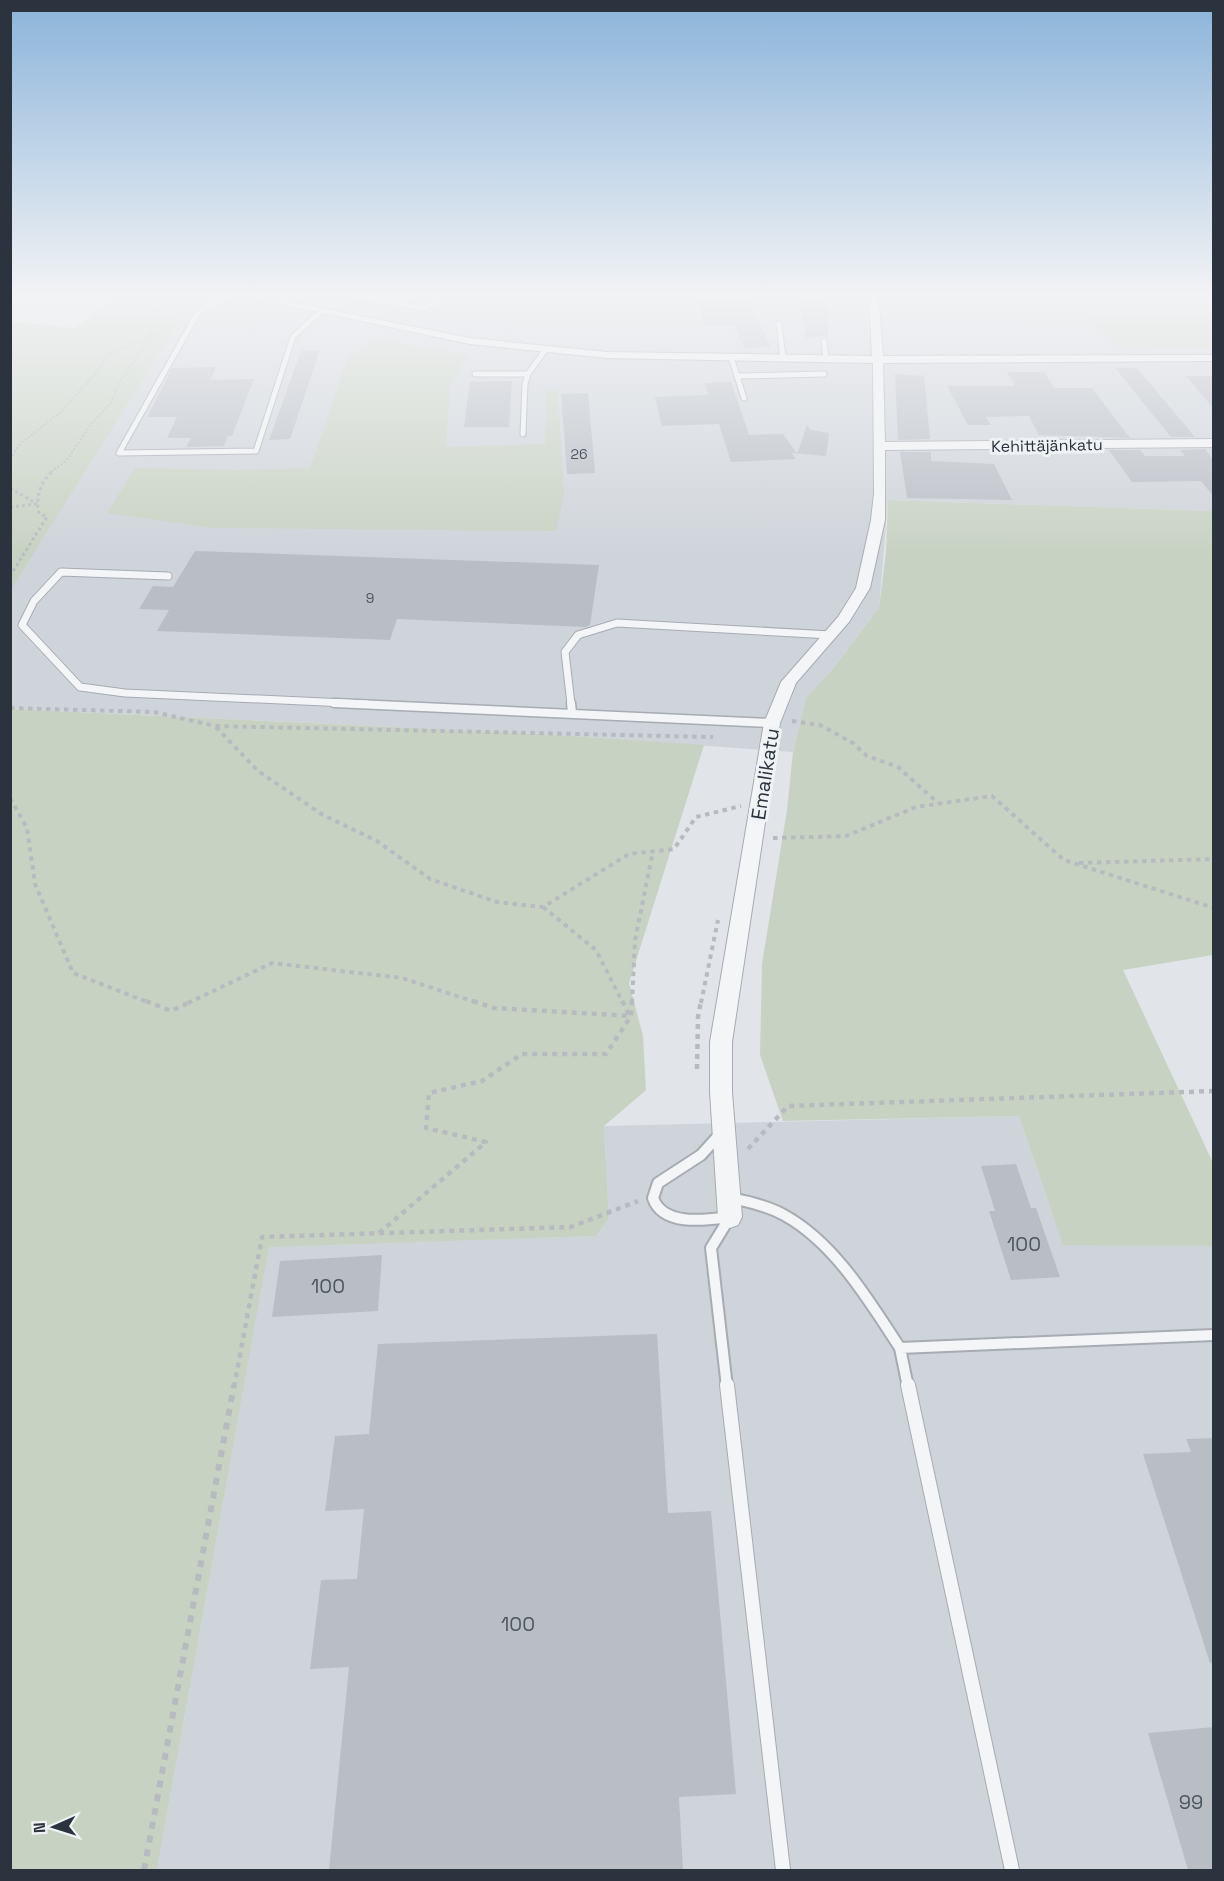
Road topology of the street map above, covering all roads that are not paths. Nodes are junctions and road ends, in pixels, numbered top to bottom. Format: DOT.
graph roads {
  1 [pos="160,380"];
  2 [pos="279,380"];
  3 [pos="528,380"];
  4 [pos="738,380"];
  5 [pos="879,380"];
  6 [pos="744,398"];
  7 [pos="523,434"];
  8 [pos="1214,443"];
  9 [pos="881,446"];
  10 [pos="168,576"];
  11 [pos="831,635"];
  12 [pos="572,713"];
  13 [pos="773,720"];
  14 [pos="723,1131"];
  15 [pos="729,1198"];
  16 [pos="730,1216"];
  17 [pos="1214,1335"];
  18 [pos="900,1348"];
  19 [pos="783,1870"];
  20 [pos="1012,1870"];
  1 -- 2 [label="lane"];
  3 -- 7 [label="lane"];
  4 -- 6 [label="lane"];
  5 -- 9 [label="street, Emalikatu"];
  8 -- 9 [label="street, Kehittäjänkatu"];
  9 -- 11 [label="street, Emalikatu"];
  10 -- 12 [label="lane"];
  11 -- 12 [label="lane"];
  11 -- 13 [label="street, Emalikatu"];
  12 -- 13 [label="lane"];
  13 -- 14 [label="street, Emalikatu"];
  14 -- 15 [label="street, Emalikatu"];
  14 -- 16 [label="lane"];
  15 -- 16 [label="street, Emalikatu"];
  15 -- 18 [label="lane"];
  16 -- 19 [label="lane"];
  17 -- 18 [label="lane"];
  18 -- 20 [label="lane"];
}
